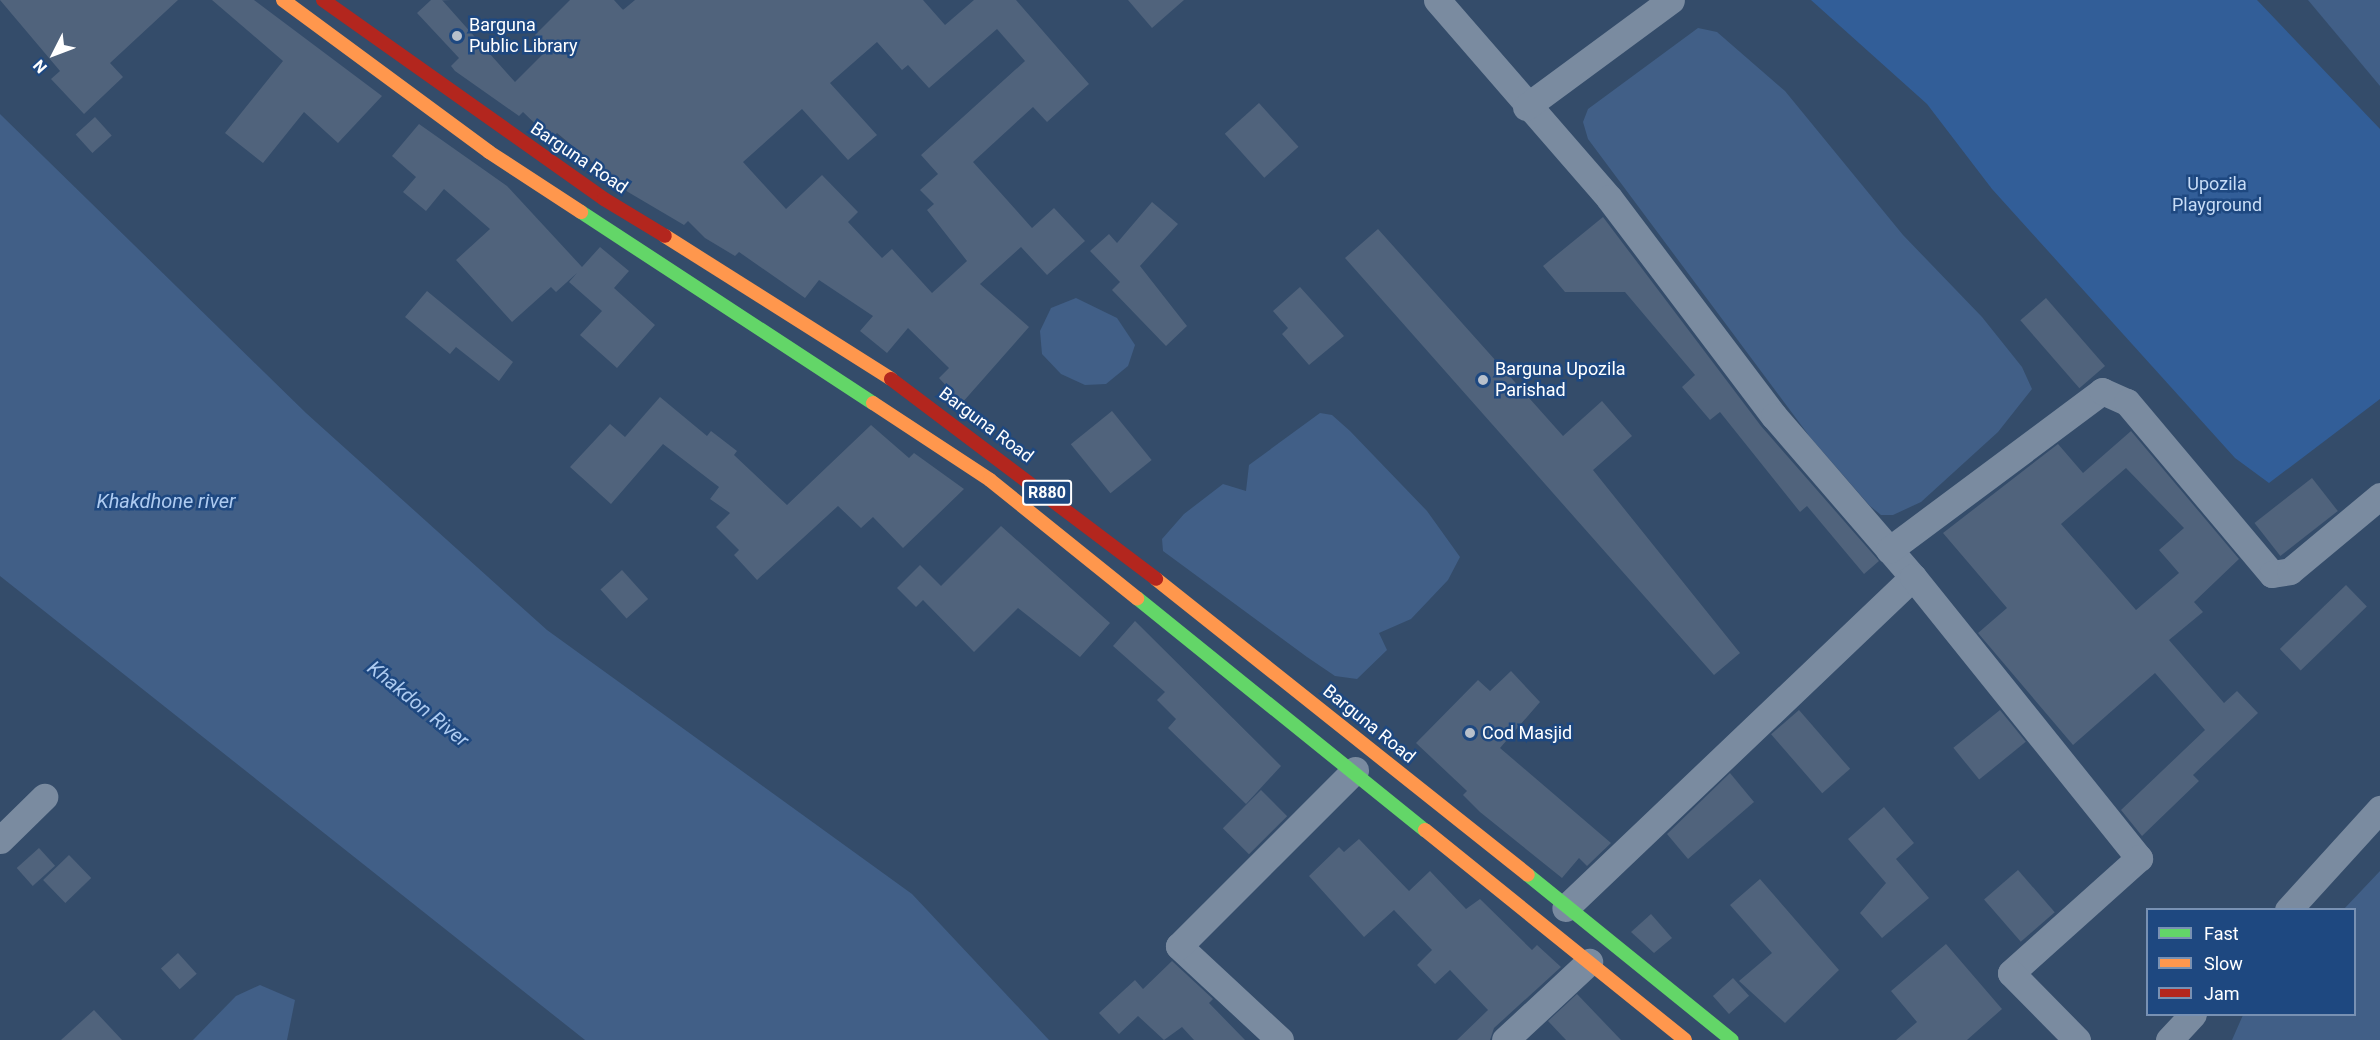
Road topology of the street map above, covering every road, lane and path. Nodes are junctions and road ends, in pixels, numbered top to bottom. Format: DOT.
graph roads {
  1 [pos="283,0"];
  2 [pos="323,0"];
  3 [pos="1437,0"];
  4 [pos="1671,0"];
  5 [pos="1526,107"];
  6 [pos="2380,496"];
  7 [pos="1889,550"];
  8 [pos="1913,577"];
  9 [pos="1355,770"];
  10 [pos="45,797"];
  11 [pos="2380,808"];
  12 [pos="0,840"];
  13 [pos="1566,908"];
  14 [pos="2289,908"];
  15 [pos="1589,962"];
  16 [pos="2191,1016"];
  17 [pos="1280,1040"];
  18 [pos="1505,1040"];
  19 [pos="1685,1040"];
  20 [pos="1732,1040"];
  21 [pos="2077,1040"];
  22 [pos="2169,1040"];
  1 -- 9 [label="main road, R880"];
  2 -- 13 [label="main road, Barguna Road / R880"];
  3 -- 5 [label="street"];
  4 -- 5 [label="street"];
  5 -- 7 [label="street"];
  6 -- 7 [label="street"];
  7 -- 8 [label="street"];
  8 -- 13 [label="street"];
  8 -- 21 [label="street"];
  9 -- 15 [label="main road, R880"];
  9 -- 17 [label="street"];
  10 -- 12 [label="street"];
  11 -- 14 [label="street"];
  13 -- 20 [label="main road, Barguna Road / R880"];
  15 -- 18 [label="street"];
  15 -- 19 [label="main road, R880"];
  16 -- 22 [label="street"];
}
